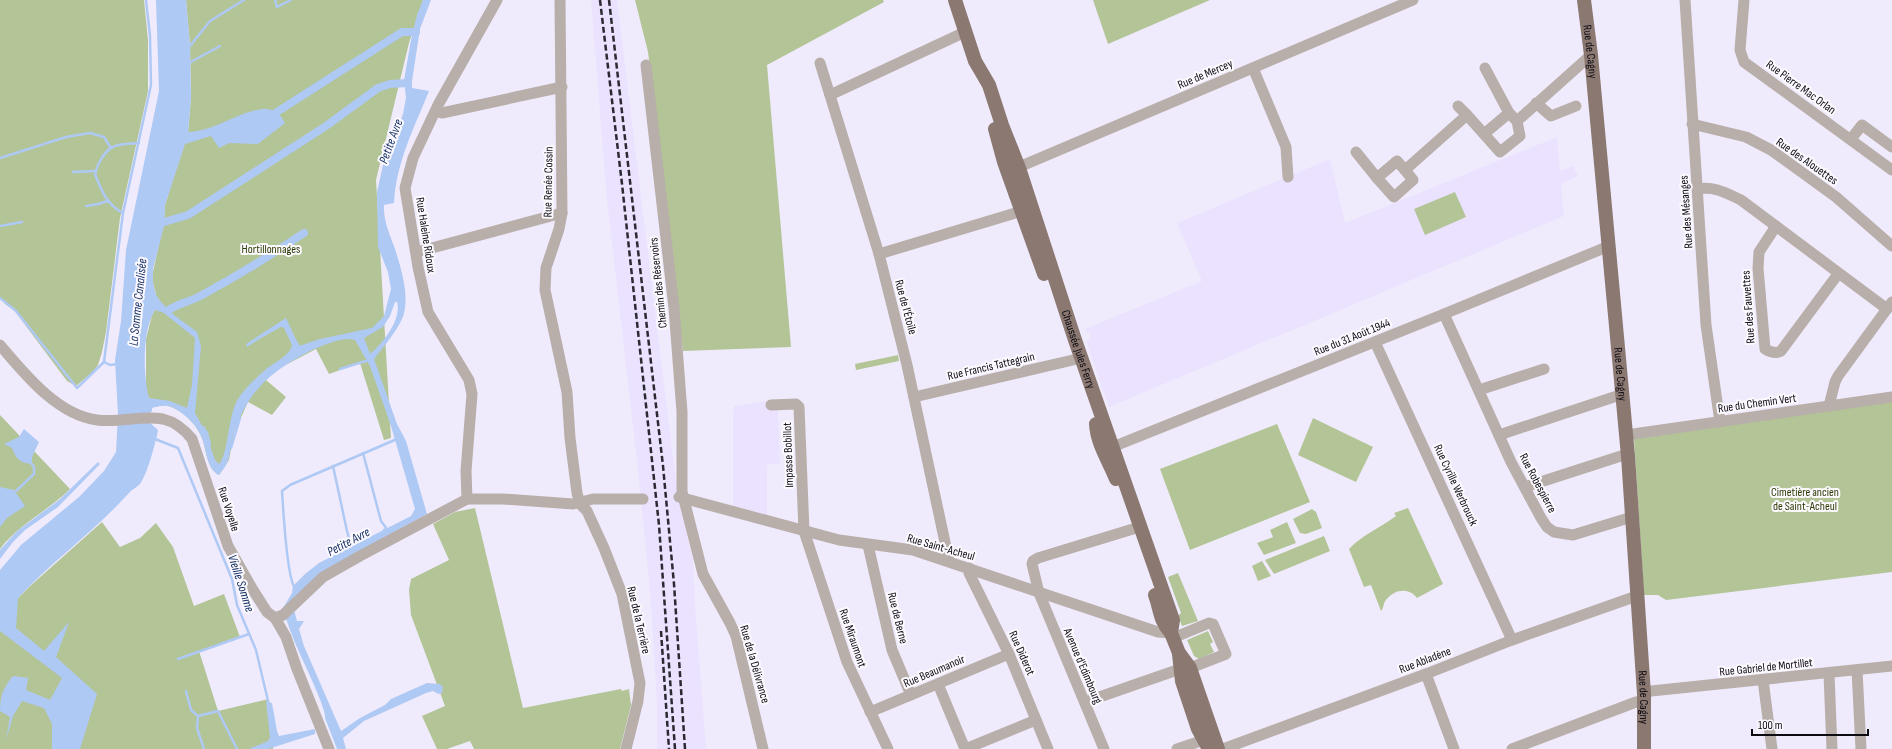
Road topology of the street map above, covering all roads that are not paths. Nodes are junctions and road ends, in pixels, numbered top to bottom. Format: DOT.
graph roads {
  1 [pos="497,0"];
  2 [pos="560,0"];
  3 [pos="955,0"];
  4 [pos="1412,0"];
  5 [pos="1584,0"];
  6 [pos="1685,0"];
  7 [pos="1744,0"];
  8 [pos="965,32"];
  9 [pos="1591,55"];
  10 [pos="820,63"];
  11 [pos="646,65"];
  12 [pos="1253,68"];
  13 [pos="1486,68"];
  14 [pos="562,87"];
  15 [pos="830,94"];
  16 [pos="1536,103"];
  17 [pos="1458,106"];
  18 [pos="1576,106"];
  19 [pos="436,111"];
  20 [pos="1508,113"];
  21 [pos="1466,115"];
  22 [pos="1517,121"];
  23 [pos="1692,124"];
  24 [pos="1484,134"];
  25 [pos="1851,139"];
  26 [pos="1892,147"];
  27 [pos="1356,152"];
  28 [pos="1013,170"];
  29 [pos="1405,170"];
  30 [pos="1892,170"];
  31 [pos="1288,177"];
  32 [pos="1377,178"];
  33 [pos="1697,189"];
  34 [pos="1022,211"];
  35 [pos="562,213"];
  36 [pos="1776,226"];
  37 [pos="1609,246"];
  38 [pos="1892,246"];
  39 [pos="417,252"];
  40 [pos="879,254"];
  41 [pos="1838,274"];
  42 [pos="1890,305"];
  43 [pos="1444,314"];
  44 [pos="1375,342"];
  45 [pos="0,345"];
  46 [pos="1073,360"];
  47 [pos="1544,369"];
  48 [pos="1479,390"];
  49 [pos="1623,394"];
  50 [pos="914,397"];
  51 [pos="1892,397"];
  52 [pos="771,405"];
  53 [pos="1829,406"];
  54 [pos="1720,422"];
  55 [pos="1499,435"];
  56 [pos="1626,435"];
  57 [pos="1108,449"];
  58 [pos="1628,456"];
  59 [pos="1525,487"];
  60 [pos="680,497"];
  61 [pos="467,498"];
  62 [pos="643,499"];
  63 [pos="580,504"];
  64 [pos="1632,517"];
  65 [pos="1133,529"];
  66 [pos="804,531"];
  67 [pos="868,545"];
  68 [pos="949,561"];
  69 [pos="969,568"];
  70 [pos="1038,593"];
  71 [pos="1637,598"];
  72 [pos="279,616"];
  73 [pos="1172,636"];
  74 [pos="1512,640"];
  75 [pos="1009,654"];
  76 [pos="1892,666"];
  77 [pos="1185,669"];
  78 [pos="1857,670"];
  79 [pos="1426,674"];
  80 [pos="1829,674"];
  81 [pos="1763,680"];
  82 [pos="938,684"];
  83 [pos="911,695"];
  84 [pos="1644,697"];
  85 [pos="1085,702"];
  86 [pos="870,712"];
  87 [pos="1036,720"];
  88 [pos="761,734"];
  89 [pos="1211,744"];
  90 [pos="329,749"];
  91 [pos="626,749"];
  92 [pos="763,749"];
  93 [pos="771,749"];
  94 [pos="888,749"];
  95 [pos="965,749"];
  96 [pos="1048,749"];
  97 [pos="1104,749"];
  98 [pos="1177,749"];
  99 [pos="1224,749"];
  100 [pos="1454,749"];
  101 [pos="1512,749"];
  102 [pos="1644,749"];
  103 [pos="1772,749"];
  104 [pos="1832,749"];
  105 [pos="1860,749"];
  1 -- 19 [label="street, Rue Haleine Ridoux"];
  2 -- 14 [label="street, Rue Renée Cossin"];
  3 -- 8 [label="main road, Chaussée Jules Ferry"];
  4 -- 12 [label="street, Rue de Mercey"];
  5 -- 9 [label="main road, Rue de Cagny"];
  6 -- 23 [label="street, Rue des Mésanges"];
  7 -- 25 [label="street, Rue Pierre Mac Orlan"];
  8 -- 15 [label="street"];
  8 -- 28 [label="main road, Chaussée Jules Ferry"];
  9 -- 16 [label="street"];
  9 -- 37 [label="main road, Rue de Cagny"];
  10 -- 15 [label="street, Rue de l'Étoile"];
  11 -- 60 [label="street, Chemin des Réservoirs"];
  12 -- 28 [label="street, Rue de Mercey"];
  12 -- 31 [label="street"];
  13 -- 20 [label="street"];
  14 -- 19 [label="street"];
  14 -- 35 [label="street, Rue Renée Cossin"];
  15 -- 40 [label="street, Rue de l'Étoile"];
  16 -- 18 [label="street"];
  16 -- 22 [label="street"];
  17 -- 21 [label="street"];
  19 -- 39 [label="street, Rue Haleine Ridoux"];
  20 -- 22 [label="street"];
  20 -- 24 [label="street"];
  21 -- 24 [label="street"];
  21 -- 29 [label="street"];
  22 -- 24 [label="street"];
  23 -- 33 [label="street, Rue des Mésanges"];
  23 -- 38 [label="street, Rue des Alouettes"];
  25 -- 26 [label="street"];
  25 -- 30 [label="street, Rue Pierre Mac Orlan"];
  27 -- 32 [label="street"];
  28 -- 34 [label="main road, Chaussée Jules Ferry"];
  28 -- 57 [label="main road, Chaussée Jules Ferry"];
  29 -- 32 [label="street"];
  29 -- 32 [label="street"];
  33 -- 36 [label="street"];
  33 -- 54 [label="street, Rue des Mésanges"];
  34 -- 40 [label="street"];
  34 -- 46 [label="main road, Chaussée Jules Ferry"];
  35 -- 39 [label="street"];
  35 -- 63 [label="street, Rue Renée Cossin"];
  36 -- 41 [label="street"];
  36 -- 41 [label="street, Rue des Fauvettes"];
  37 -- 43 [label="street, Rue du 31 Août 1944"];
  37 -- 49 [label="main road, Rue de Cagny"];
  39 -- 61 [label="street, Rue Haleine Ridoux"];
  40 -- 50 [label="street, Rue de l'Étoile"];
  41 -- 42 [label="street"];
  42 -- 53 [label="street"];
  43 -- 44 [label="street, Rue du 31 Août 1944"];
  43 -- 48 [label="street, Rue Robespierre"];
  44 -- 57 [label="street, Rue du 31 Août 1944"];
  44 -- 74 [label="street, Rue Cyrille Werbrouck"];
  45 -- 72 [label="street, Rue Voyelle"];
  46 -- 50 [label="street, Rue Francis Tattegrain"];
  46 -- 57 [label="main road, Chaussée Jules Ferry"];
  47 -- 48 [label="street"];
  48 -- 55 [label="street, Rue Robespierre"];
  49 -- 55 [label="street"];
  49 -- 56 [label="main road, Rue de Cagny"];
  50 -- 68 [label="street, Rue de l'Étoile"];
  51 -- 53 [label="street, Rue du Chemin Vert"];
  52 -- 66 [label="street, Impasse Bobillot"];
  53 -- 54 [label="street, Rue du Chemin Vert"];
  54 -- 56 [label="street, Rue du Chemin Vert"];
  55 -- 59 [label="street, Rue Robespierre"];
  56 -- 58 [label="main road, Rue de Cagny"];
  57 -- 65 [label="main road"];
  57 -- 73 [label="main road, Chaussée Jules Ferry"];
  58 -- 59 [label="street"];
  58 -- 64 [label="main road, Rue de Cagny"];
  59 -- 64 [label="street, Rue Robespierre"];
  60 -- 66 [label="street, Rue Saint-Acheul"];
  60 -- 88 [label="street, Rue de la Délivrance"];
  61 -- 63 [label="street"];
  61 -- 72 [label="street"];
  62 -- 63 [label="street"];
  63 -- 91 [label="street, Rue de la Terrière"];
  64 -- 71 [label="main road, Rue de Cagny"];
  65 -- 70 [label="street, Avenue d'Edimbourg"];
  65 -- 73 [label="main road"];
  66 -- 67 [label="street, Rue Saint-Acheul"];
  66 -- 86 [label="street, Rue Miraumont"];
  67 -- 68 [label="street, Rue Saint-Acheul"];
  67 -- 83 [label="street, Rue de Berne"];
  68 -- 69 [label="street, Rue Saint-Acheul"];
  69 -- 70 [label="street, Rue Saint-Acheul"];
  69 -- 75 [label="street, Rue Diderot"];
  70 -- 73 [label="street, Rue Saint-Acheul"];
  70 -- 85 [label="street, Avenue d'Edimbourg"];
  71 -- 74 [label="street, Rue Abladène"];
  71 -- 84 [label="main road, Rue de Cagny"];
  72 -- 90 [label="street, Rue Voyelle"];
  73 -- 77 [label="main road, Chaussée Jules Ferry"];
  73 -- 77 [label="street"];
  74 -- 79 [label="street, Rue Abladène"];
  75 -- 82 [label="street, Rue Beaumanoir"];
  75 -- 87 [label="street, Rue Diderot"];
  76 -- 78 [label="street, Rue Gabriel de Mortillet"];
  77 -- 85 [label="street"];
  77 -- 89 [label="main road, Chaussée Jules Ferry"];
  78 -- 80 [label="street, Rue Gabriel de Mortillet"];
  78 -- 105 [label="street"];
  79 -- 99 [label="street, Rue Abladène"];
  79 -- 100 [label="street"];
  80 -- 81 [label="street, Rue Gabriel de Mortillet"];
  80 -- 104 [label="street"];
  81 -- 84 [label="street, Rue Gabriel de Mortillet"];
  81 -- 103 [label="street"];
  82 -- 83 [label="street, Rue Beaumanoir"];
  82 -- 95 [label="street"];
  83 -- 86 [label="street, Rue Beaumanoir"];
  84 -- 101 [label="street, Rue Gabriel de Mortillet"];
  84 -- 102 [label="main road, Rue de Cagny"];
  85 -- 97 [label="street, Avenue d'Edimbourg"];
  86 -- 94 [label="street, Rue Miraumont"];
  87 -- 95 [label="street"];
  87 -- 96 [label="street, Rue Diderot"];
  88 -- 92 [label="street, Rue de la Délivrance"];
  88 -- 93 [label="street"];
  89 -- 98 [label="street"];
}
